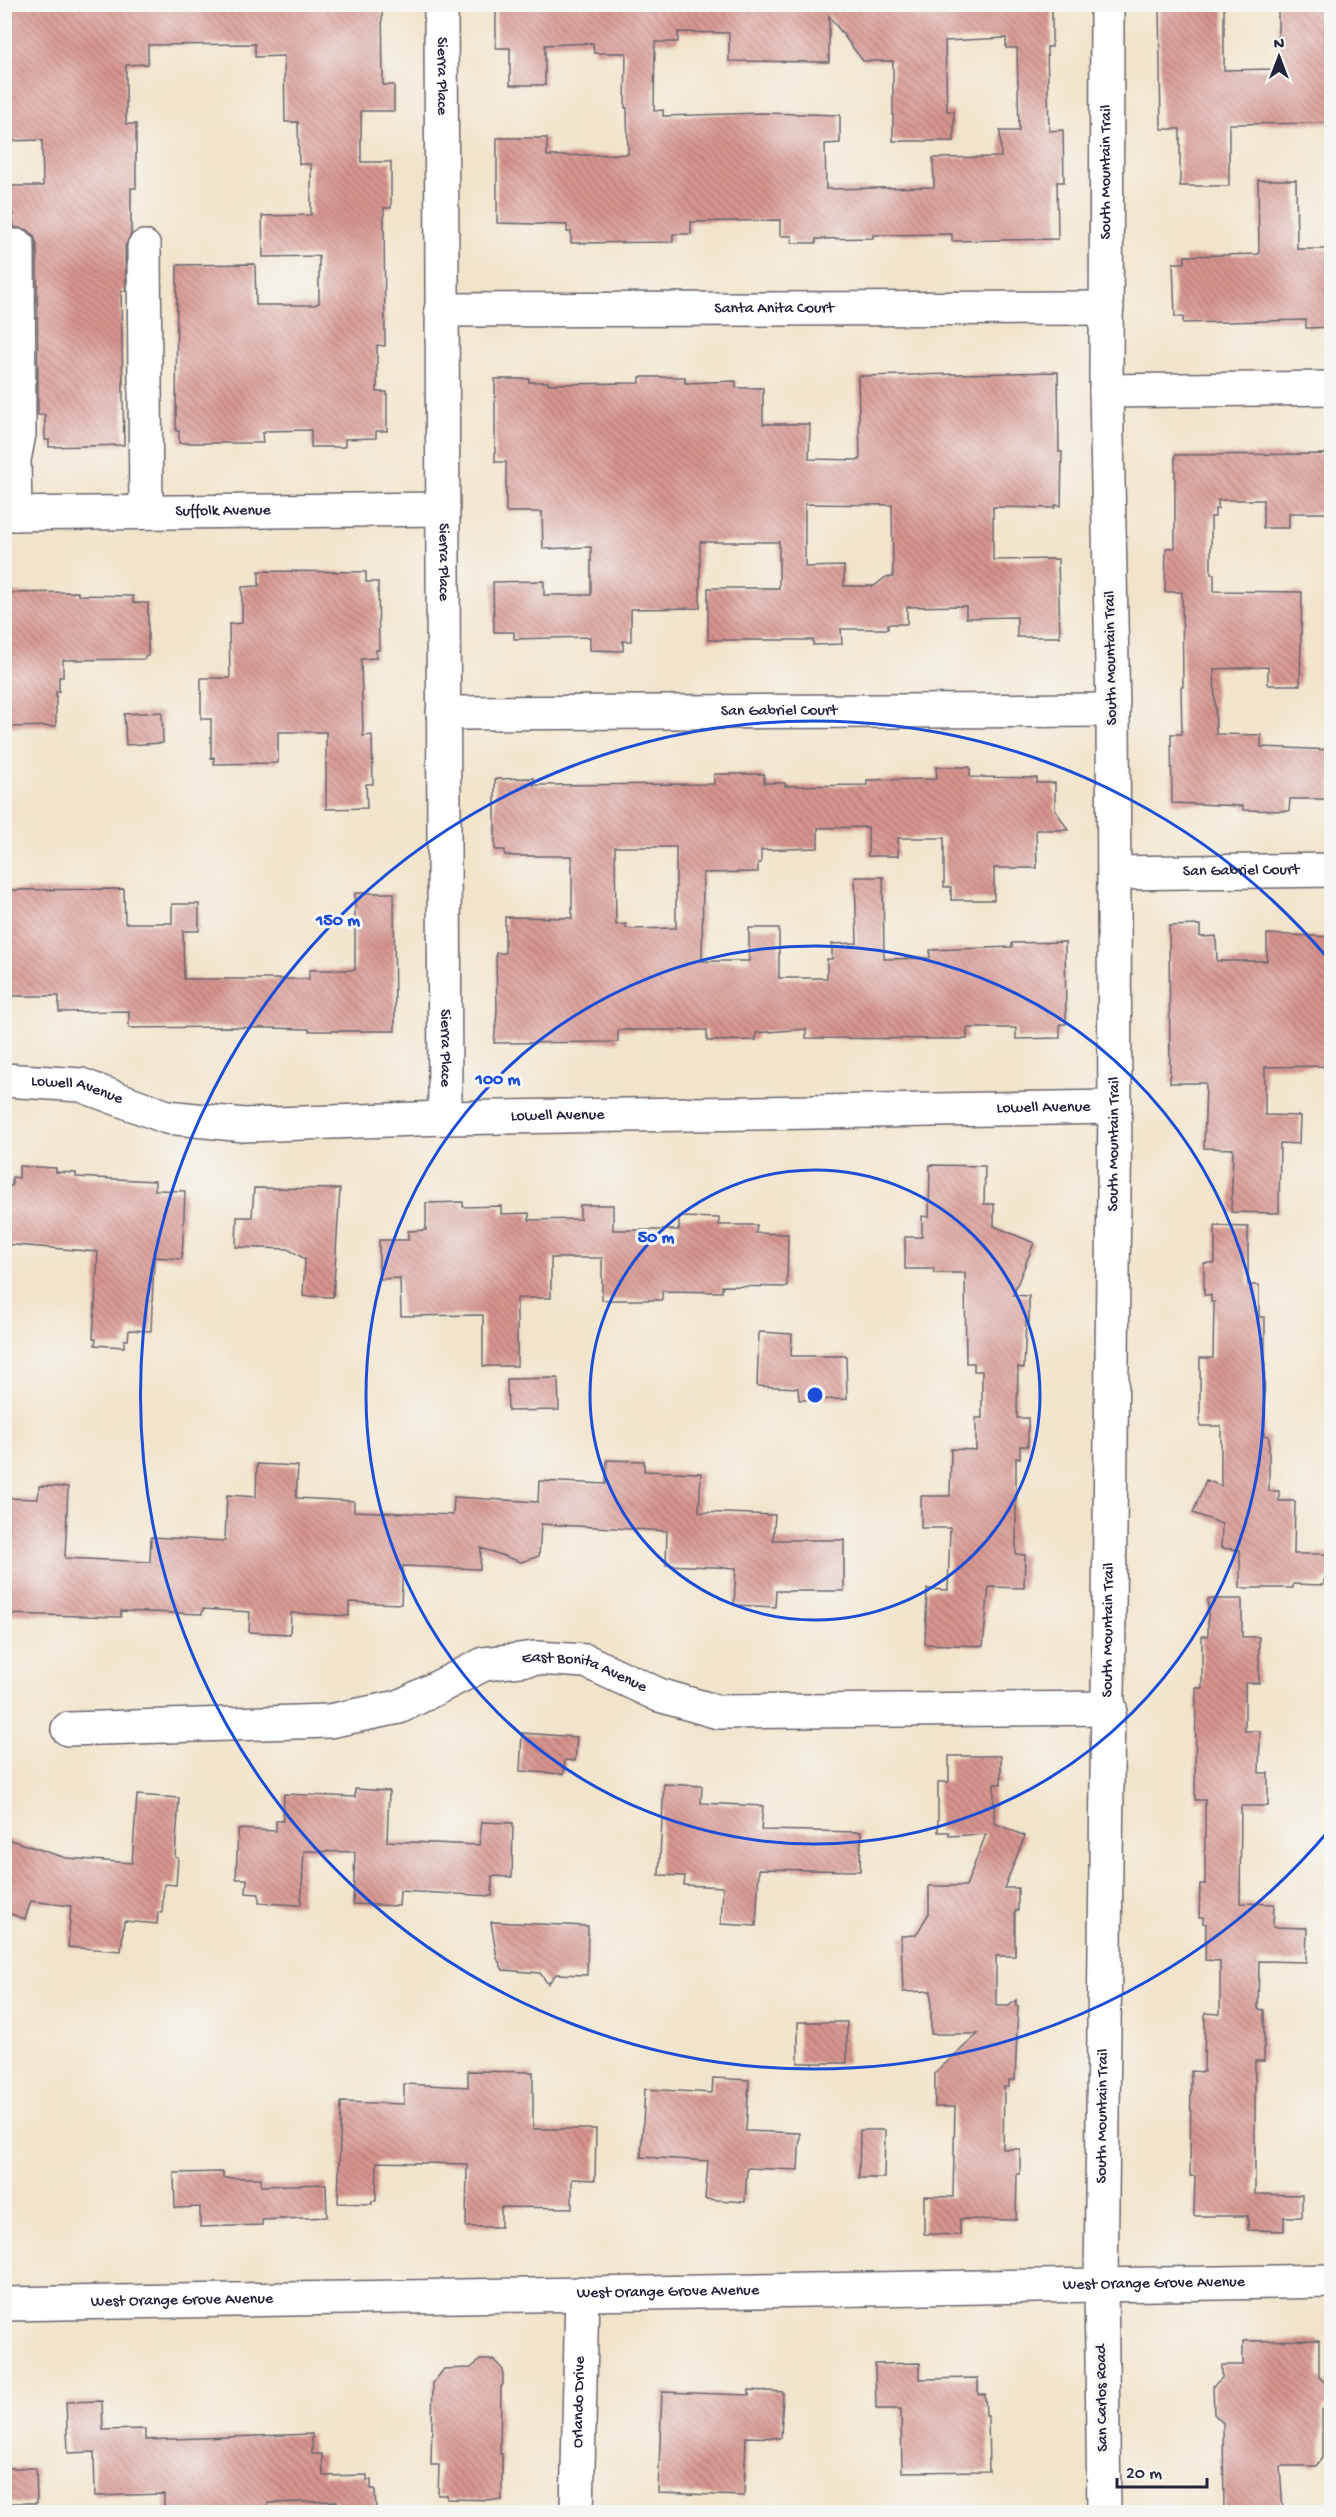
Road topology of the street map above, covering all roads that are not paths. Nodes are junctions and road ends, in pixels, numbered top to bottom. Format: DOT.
graph roads {
  1 [pos="441,4"];
  2 [pos="1107,4"];
  3 [pos="4,246"];
  4 [pos="144,247"];
  5 [pos="1107,308"];
  6 [pos="441,310"];
  7 [pos="1332,388"];
  8 [pos="1106,391"];
  9 [pos="443,510"];
  10 [pos="146,513"];
  11 [pos="10,514"];
  12 [pos="1113,710"];
  13 [pos="443,713"];
  14 [pos="1332,870"];
  15 [pos="1114,873"];
  16 [pos="4,1080"];
  17 [pos="1115,1107"];
  18 [pos="445,1118"];
  19 [pos="1110,1708"];
  20 [pos="68,1728"];
  21 [pos="1332,2281"];
  22 [pos="1101,2283"];
  23 [pos="582,2293"];
  24 [pos="4,2304"];
  25 [pos="577,2512"];
  26 [pos="1104,2512"];
  1 -- 6 [label="street, Sierra Place"];
  2 -- 5 [label="street, South Mountain Trail"];
  3 -- 11 [label="street"];
  4 -- 10 [label="street"];
  5 -- 6 [label="street, Santa Anita Court"];
  5 -- 8 [label="street, South Mountain Trail"];
  6 -- 9 [label="street, Sierra Place"];
  7 -- 8 [label="street"];
  8 -- 12 [label="street, South Mountain Trail"];
  9 -- 10 [label="street, Suffolk Avenue"];
  9 -- 13 [label="street, Sierra Place"];
  10 -- 11 [label="street, Suffolk Avenue"];
  12 -- 13 [label="street, San Gabriel Court"];
  12 -- 15 [label="street, South Mountain Trail"];
  13 -- 18 [label="street, Sierra Place"];
  14 -- 15 [label="street, San Gabriel Court"];
  15 -- 17 [label="street, South Mountain Trail"];
  16 -- 18 [label="street, Lowell Avenue"];
  17 -- 18 [label="street, Lowell Avenue"];
  17 -- 19 [label="street, South Mountain Trail"];
  19 -- 20 [label="street, East Bonita Avenue"];
  19 -- 22 [label="street, South Mountain Trail"];
  21 -- 22 [label="street, West Orange Grove Avenue"];
  22 -- 23 [label="street, West Orange Grove Avenue"];
  22 -- 26 [label="street, San Carlos Road"];
  23 -- 24 [label="street, West Orange Grove Avenue"];
  23 -- 25 [label="street, Orlando Drive"];
}
